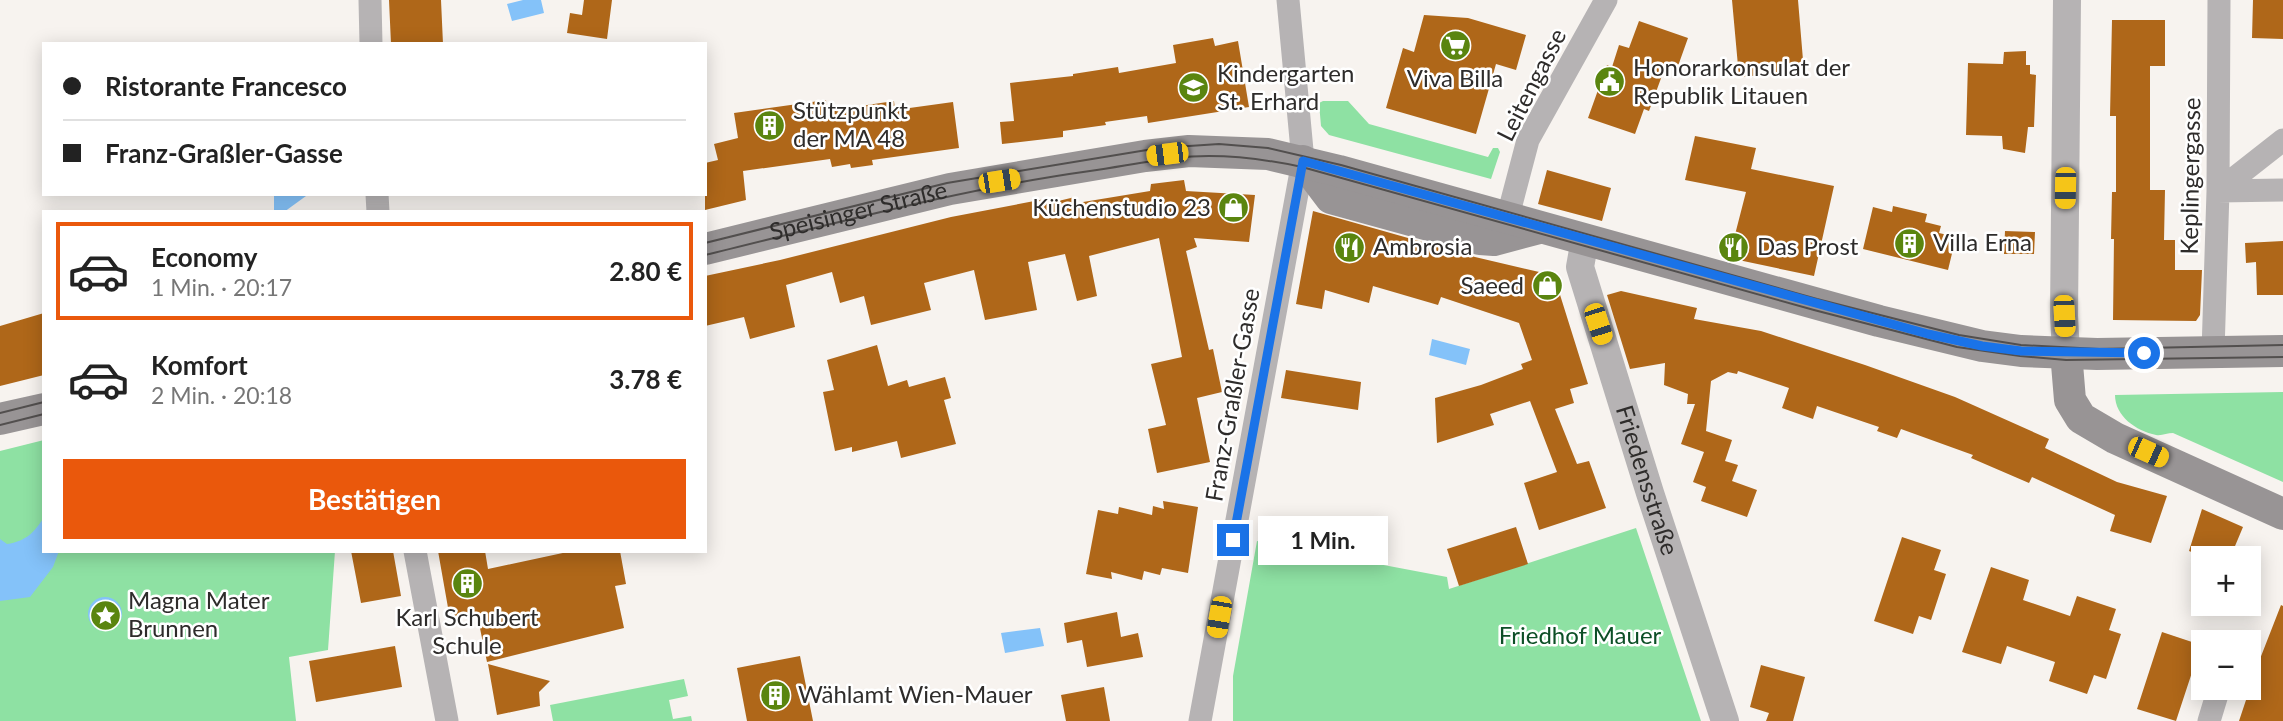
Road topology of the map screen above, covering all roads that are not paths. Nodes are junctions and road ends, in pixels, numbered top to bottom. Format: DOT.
graph roads {
  1 [pos="370,0"];
  2 [pos="1288,0"];
  3 [pos="1605,0"];
  4 [pos="2067,0"];
  5 [pos="2219,0"];
  6 [pos="372,42"];
  7 [pos="2283,140"];
  8 [pos="1303,161"];
  9 [pos="2283,190"];
  10 [pos="2218,191"];
  11 [pos="1505,228"];
  12 [pos="1585,239"];
  13 [pos="707,249"];
  14 [pos="2283,351"];
  15 [pos="2066,352"];
  16 [pos="2213,352"];
  17 [pos="42,409"];
  18 [pos="0,419"];
  19 [pos="2283,514"];
  20 [pos="415,553"];
  21 [pos="2215,700"];
  22 [pos="447,721"];
  23 [pos="1200,721"];
  24 [pos="1725,721"];
  25 [pos="2209,721"];
  1 -- 6 [label="street"];
  2 -- 8 [label="street, Franz-Graßler-Gasse"];
  3 -- 11 [label="street, Leitengasse"];
  4 -- 15 [label="street"];
  5 -- 10 [label="street, Keplingergasse"];
  7 -- 10 [label="street"];
  8 -- 11 [label="main road, Speisinger Straße"];
  8 -- 13 [label="main road, Speisinger Straße"];
  8 -- 23 [label="street, Franz-Graßler-Gasse"];
  9 -- 10 [label="street"];
  10 -- 16 [label="street, Keplingergasse"];
  11 -- 12 [label="main road, Speisinger Straße"];
  12 -- 15 [label="main road, Speisinger Straße"];
  12 -- 24 [label="street, Friedensstraße"];
  14 -- 16 [label="main road, Speisinger Straße"];
  15 -- 16 [label="main road, Speisinger Straße"];
  15 -- 19 [label="main road"];
  17 -- 18 [label="main road"];
  20 -- 22 [label="street"];
  21 -- 25 [label="street"];
}
